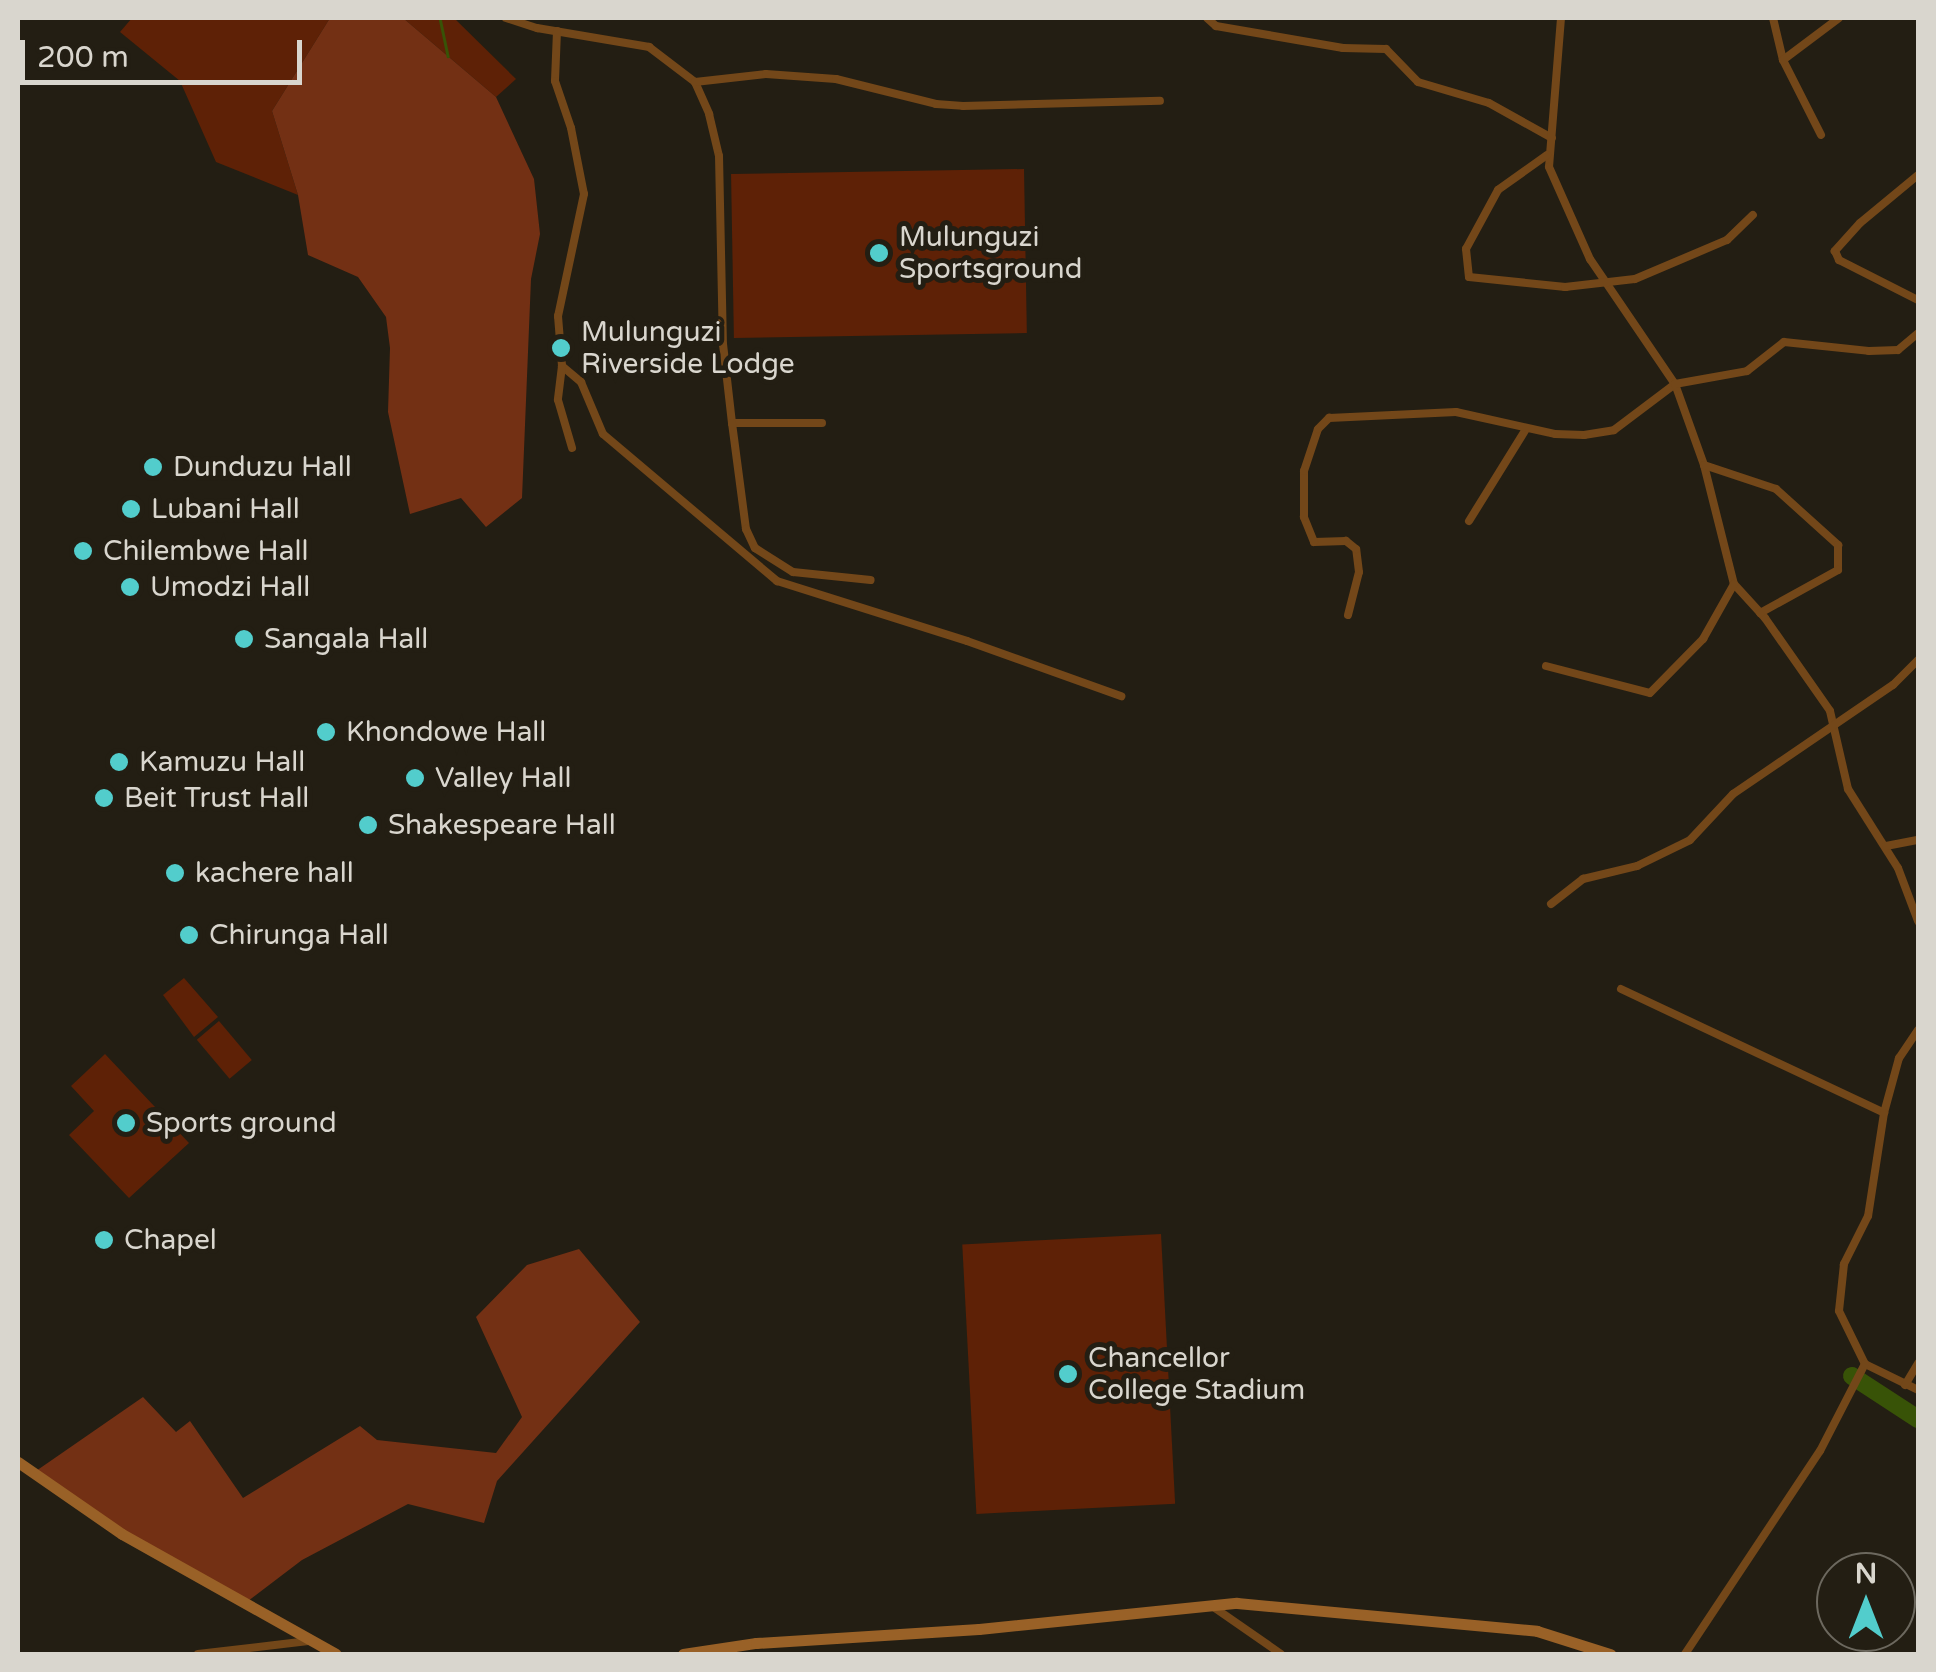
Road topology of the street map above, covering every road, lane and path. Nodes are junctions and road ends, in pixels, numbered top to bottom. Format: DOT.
graph roads {
  1 [pos="506,18"];
  2 [pos="1207,18"];
  3 [pos="1561,18"];
  4 [pos="1774,18"];
  5 [pos="1839,18"];
  6 [pos="557,30"];
  7 [pos="1783,60"];
  8 [pos="695,82"];
  9 [pos="1160,101"];
  10 [pos="1821,136"];
  11 [pos="1552,138"];
  12 [pos="1547,155"];
  13 [pos="1918,175"];
  14 [pos="1753,215"];
  15 [pos="1605,284"];
  16 [pos="1918,300"];
  17 [pos="1918,334"];
  18 [pos="562,366"];
  19 [pos="1675,384"];
  20 [pos="732,422"];
  21 [pos="822,422"];
  22 [pos="1526,429"];
  23 [pos="572,448"];
  24 [pos="1704,465"];
  25 [pos="1469,521"];
  26 [pos="871,580"];
  27 [pos="1734,584"];
  28 [pos="1760,613"];
  29 [pos="1348,615"];
  30 [pos="1918,660"];
  31 [pos="1546,666"];
  32 [pos="1121,696"];
  33 [pos="1835,723"];
  34 [pos="1918,840"];
  35 [pos="1886,846"];
  36 [pos="1551,904"];
  37 [pos="1918,921"];
  38 [pos="1621,989"];
  39 [pos="1918,1030"];
  40 [pos="1884,1113"];
  41 [pos="1918,1362"];
  42 [pos="1865,1364"];
  43 [pos="1905,1384"];
  44 [pos="1918,1390"];
  45 [pos="18,1462"];
  46 [pos="1208,1604"];
  47 [pos="308,1641"];
  48 [pos="198,1654"];
  49 [pos="336,1654"];
  50 [pos="683,1654"];
  51 [pos="1281,1654"];
  52 [pos="1610,1654"];
  53 [pos="1686,1654"];
  1 -- 6 [label="street"];
  2 -- 11 [label="street"];
  3 -- 11 [label="street"];
  4 -- 7 [label="street"];
  5 -- 7 [label="street"];
  6 -- 8 [label="street"];
  6 -- 18 [label="street"];
  7 -- 10 [label="street"];
  8 -- 9 [label="street"];
  8 -- 20 [label="street"];
  11 -- 12 [label="street"];
  12 -- 15 [label="street"];
  12 -- 15 [label="street"];
  13 -- 16 [label="street"];
  14 -- 15 [label="street"];
  15 -- 19 [label="street"];
  17 -- 19 [label="street"];
  18 -- 23 [label="street"];
  18 -- 32 [label="street"];
  19 -- 22 [label="street"];
  19 -- 24 [label="street"];
  20 -- 21 [label="street"];
  20 -- 26 [label="street"];
  22 -- 25 [label="street"];
  22 -- 29 [label="street"];
  24 -- 27 [label="street"];
  24 -- 28 [label="street"];
  27 -- 28 [label="street"];
  27 -- 31 [label="street"];
  28 -- 33 [label="street"];
  30 -- 33 [label="street"];
  33 -- 35 [label="street"];
  33 -- 36 [label="street"];
  34 -- 35 [label="street"];
  35 -- 37 [label="street"];
  38 -- 40 [label="street"];
  39 -- 40 [label="street"];
  40 -- 42 [label="street"];
  41 -- 43 [label="street"];
  42 -- 43 [label="street"];
  42 -- 53 [label="street"];
  43 -- 44 [label="street"];
  45 -- 47 [label="street"];
  46 -- 50 [label="street"];
  46 -- 51 [label="street"];
  46 -- 52 [label="street"];
  47 -- 48 [label="street"];
  47 -- 49 [label="street"];
}
